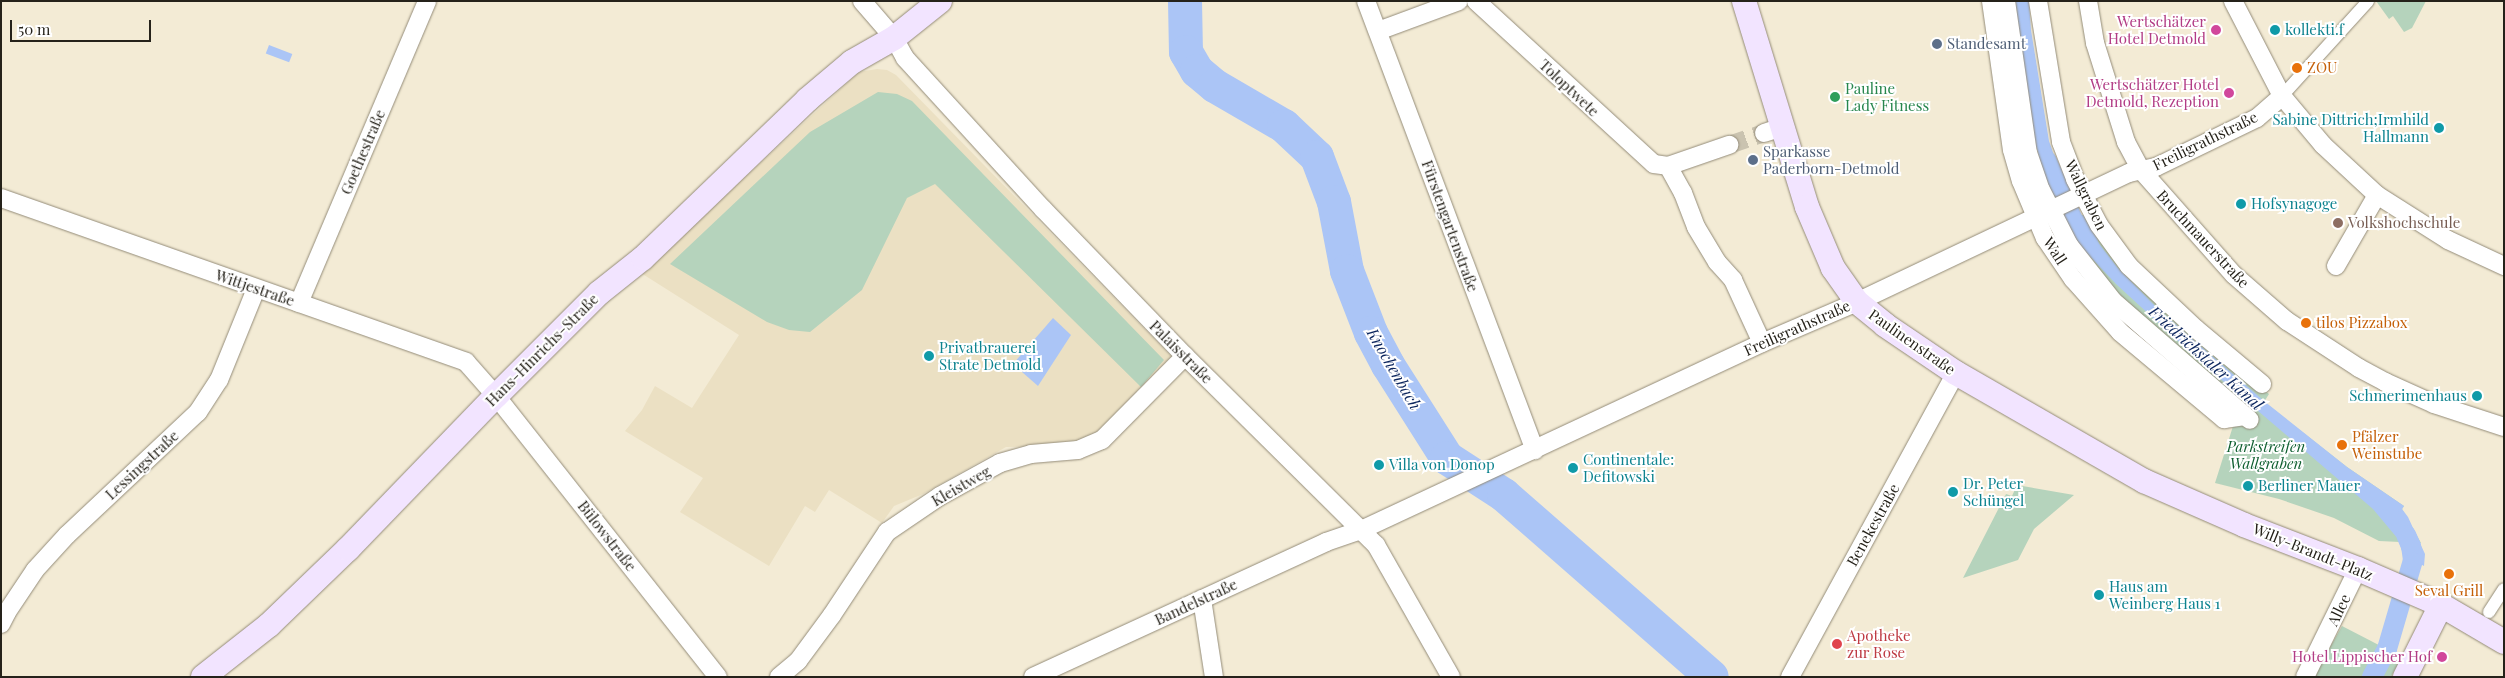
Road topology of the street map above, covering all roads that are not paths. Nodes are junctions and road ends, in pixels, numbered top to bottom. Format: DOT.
graph roads {
  1 [pos="427,1"];
  2 [pos="862,1"];
  3 [pos="940,1"];
  4 [pos="1366,1"];
  5 [pos="1459,1"];
  6 [pos="1476,1"];
  7 [pos="1744,1"];
  8 [pos="1991,1"];
  9 [pos="2006,1"];
  10 [pos="2038,1"];
  11 [pos="2088,1"];
  12 [pos="2233,1"];
  13 [pos="2368,1"];
  14 [pos="1378,31"];
  15 [pos="894,38"];
  16 [pos="2282,96"];
  17 [pos="1729,145"];
  18 [pos="1668,166"];
  19 [pos="2141,170"];
  20 [pos="2377,196"];
  21 [pos="2079,197"];
  22 [pos="1,198"];
  23 [pos="2047,211"];
  24 [pos="2336,266"];
  25 [pos="2504,266"];
  26 [pos="256,289"];
  27 [pos="1857,302"];
  28 [pos="299,303"];
  29 [pos="1762,343"];
  30 [pos="1184,356"];
  31 [pos="1956,373"];
  32 [pos="2262,384"];
  33 [pos="496,396"];
  34 [pos="2249,419"];
  35 [pos="2504,428"];
  36 [pos="1535,450"];
  37 [pos="2144,481"];
  38 [pos="1361,530"];
  39 [pos="2358,569"];
  40 [pos="2504,589"];
  41 [pos="1202,599"];
  42 [pos="2441,605"];
  43 [pos="2484,619"];
  44 [pos="1,624"];
  45 [pos="2504,642"];
  46 [pos="203,677"];
  47 [pos="718,677"];
  48 [pos="779,677"];
  49 [pos="1033,677"];
  50 [pos="1214,677"];
  51 [pos="1450,677"];
  52 [pos="1790,677"];
  53 [pos="2305,677"];
  54 [pos="2406,677"];
  1 -- 28 [label="street, Goethestraße"];
  2 -- 15 [label="street, Palaisstraße"];
  3 -- 15 [label="main road, Hans-Hinrichs-Straße"];
  4 -- 14 [label="street, Fürstengartenstraße"];
  5 -- 14 [label="street"];
  6 -- 18 [label="street, Toloptwete"];
  7 -- 27 [label="main road, Paulinenstraße"];
  8 -- 23 [label="street, Wall"];
  9 -- 23 [label="street, Wall"];
  10 -- 21 [label="street, Wallgraben"];
  11 -- 19 [label="street, Bruchmauerstraße"];
  12 -- 16 [label="street"];
  13 -- 16 [label="street"];
  14 -- 36 [label="street, Fürstengartenstraße"];
  15 -- 30 [label="street, Palaisstraße"];
  15 -- 33 [label="main road, Hans-Hinrichs-Straße"];
  16 -- 19 [label="street, Freiligrathstraße"];
  16 -- 20 [label="street"];
  17 -- 18 [label="street"];
  18 -- 29 [label="street"];
  19 -- 21 [label="street, Freiligrathstraße"];
  19 -- 35 [label="street, Bruchmauerstraße"];
  20 -- 24 [label="street"];
  20 -- 25 [label="street"];
  21 -- 23 [label="street, Freiligrathstraße"];
  21 -- 32 [label="street, Wallgraben"];
  22 -- 26 [label="street, Wittjestraße"];
  23 -- 27 [label="street, Freiligrathstraße"];
  23 -- 34 [label="street, Wall"];
  26 -- 28 [label="street, Wittjestraße"];
  26 -- 44 [label="street, Lessingstraße"];
  27 -- 29 [label="street, Freiligrathstraße"];
  27 -- 31 [label="main road, Paulinenstraße"];
  28 -- 33 [label="street, Wittjestraße"];
  29 -- 36 [label="street, Freiligrathstraße"];
  30 -- 38 [label="street, Palaisstraße"];
  30 -- 48 [label="street, Kleistweg"];
  31 -- 37 [label="main road, Paulinenstraße"];
  31 -- 52 [label="street, Benekestraße"];
  33 -- 46 [label="main road, Hans-Hinrichs-Straße"];
  33 -- 47 [label="street, Bülowstraße"];
  36 -- 38 [label="street, Freiligrathstraße"];
  37 -- 39 [label="main road, Willy-Brandt-Platz"];
  38 -- 41 [label="street, Bandelstraße"];
  38 -- 51 [label="street, Palaisstraße"];
  39 -- 42 [label="main road, Willy-Brandt-Platz"];
  39 -- 53 [label="street, Allee"];
  40 -- 43 [label="street"];
  41 -- 49 [label="street, Bandelstraße"];
  41 -- 50 [label="street"];
  42 -- 43 [label="main road, Willy-Brandt-Platz"];
  42 -- 54 [label="main road"];
  43 -- 45 [label="main road, Willy-Brandt-Platz"];
}
